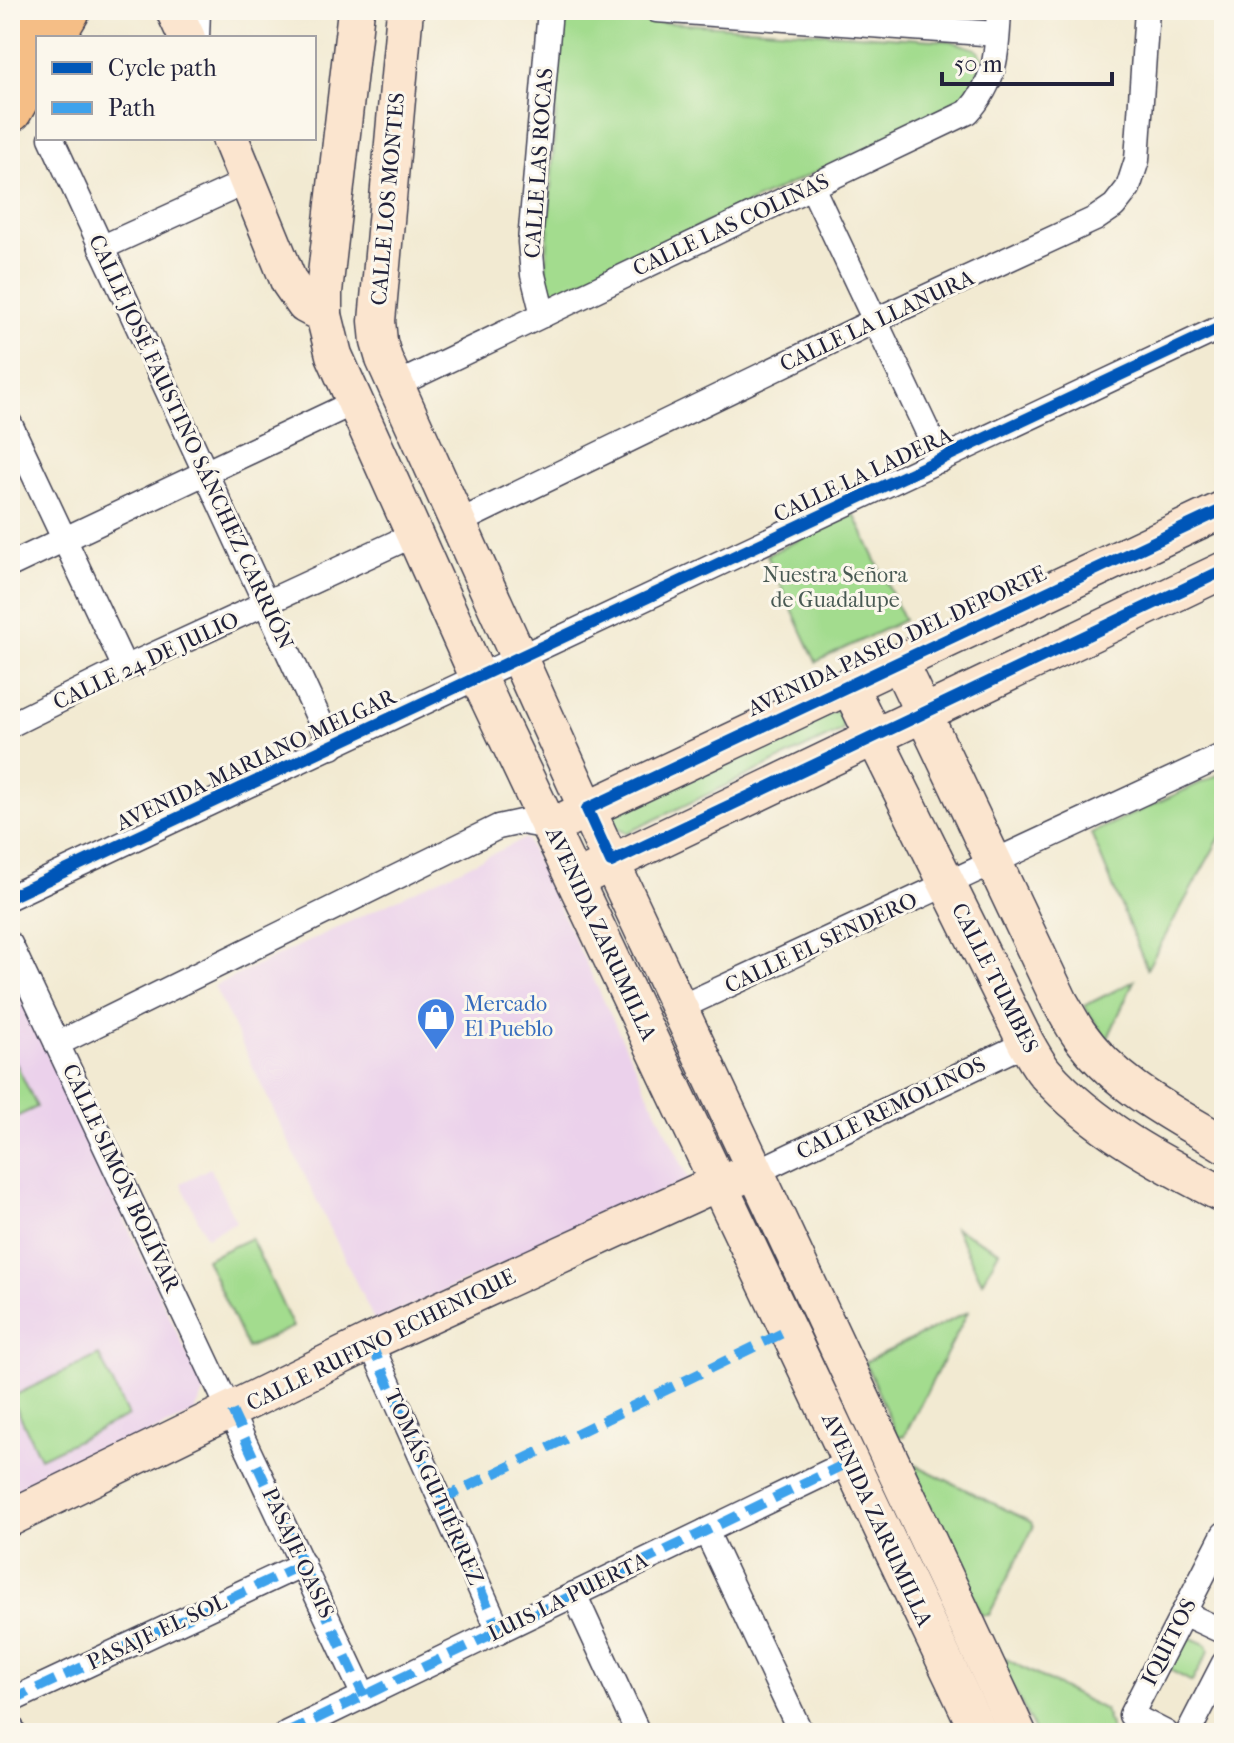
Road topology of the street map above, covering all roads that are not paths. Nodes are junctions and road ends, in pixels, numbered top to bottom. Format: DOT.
graph roads {
  1 [pos="68,10"];
  2 [pos="174,10"];
  3 [pos="198,10"];
  4 [pos="356,10"];
  5 [pos="405,10"];
  6 [pos="550,10"];
  7 [pos="656,10"];
  8 [pos="1147,10"];
  9 [pos="998,22"];
  10 [pos="45,36"];
  11 [pos="186,36"];
  12 [pos="197,36"];
  13 [pos="52,140"];
  14 [pos="231,140"];
  15 [pos="248,181"];
  16 [pos="812,187"];
  17 [pos="101,248"];
  18 [pos="324,315"];
  19 [pos="543,315"];
  20 [pos="874,321"];
  21 [pos="1224,326"];
  22 [pos="394,386"];
  23 [pos="355,402"];
  24 [pos="10,424"];
  25 [pos="941,460"];
  26 [pos="206,473"];
  27 [pos="1224,509"];
  28 [pos="457,523"];
  29 [pos="413,535"];
  30 [pos="64,539"];
  31 [pos="10,565"];
  32 [pos="1224,570"];
  33 [pos="267,605"];
  34 [pos="519,660"];
  35 [pos="899,662"];
  36 [pos="125,668"];
  37 [pos="479,679"];
  38 [pos="849,686"];
  39 [pos="923,713"];
  40 [pos="10,725"];
  41 [pos="874,737"];
  42 [pos="332,747"];
  43 [pos="1224,755"];
  44 [pos="587,809"];
  45 [pos="550,827"];
  46 [pos="611,862"];
  47 [pos="994,863"];
  48 [pos="576,880"];
  49 [pos="947,884"];
  50 [pos="10,897"];
  51 [pos="10,944"];
  52 [pos="679,1008"];
  53 [pos="1026,1043"];
  54 [pos="57,1044"];
  55 [pos="1224,1144"];
  56 [pos="756,1172"];
  57 [pos="717,1183"];
  58 [pos="1224,1195"];
  59 [pos="370,1342"];
  60 [pos="232,1411"];
  61 [pos="849,1462"];
  62 [pos="10,1518"];
  63 [pos="706,1531"];
  64 [pos="1224,1534"];
  65 [pos="303,1564"];
  66 [pos="574,1594"];
  67 [pos="1183,1613"];
  68 [pos="499,1631"];
  69 [pos="1224,1632"];
  70 [pos="1224,1663"];
  71 [pos="364,1696"];
  72 [pos="10,1701"];
  73 [pos="10,1725"];
  74 [pos="14,1733"];
  75 [pos="287,1733"];
  76 [pos="638,1733"];
  77 [pos="801,1733"];
  78 [pos="979,1733"];
  79 [pos="1018,1733"];
  80 [pos="1166,1733"];
  81 [pos="1188,1733"];
  1 -- 10 [label="highway"];
  2 -- 11 [label="main road"];
  3 -- 12 [label="street"];
  4 -- 18 [label="main road, AVENIDA ZARUMILLA"];
  5 -- 22 [label="main road, CALLE LOS MONTES"];
  6 -- 19 [label="street, CALLE LAS ROCAS"];
  7 -- 9 [label="street"];
  8 -- 20 [label="street, CALLE LA LLANURA"];
  9 -- 16 [label="street, CALLE LAS COLINAS"];
  13 -- 17 [label="street, CALLE JOSÉ FAUSTINO SÁNCHEZ CARRIÓN"];
  14 -- 15 [label="main road"];
  15 -- 17 [label="street"];
  15 -- 18 [label="main road"];
  16 -- 19 [label="street, CALLE LAS COLINAS"];
  16 -- 20 [label="street"];
  17 -- 26 [label="street, CALLE JOSÉ FAUSTINO SÁNCHEZ CARRIÓN"];
  18 -- 23 [label="main road, AVENIDA ZARUMILLA"];
  19 -- 22 [label="street, CALLE LAS COLINAS"];
  20 -- 25 [label="street"];
  20 -- 28 [label="street, CALLE LA LLANURA"];
  21 -- 25 [label="street, CALLE LA LADERA"];
  22 -- 28 [label="main road, AVENIDA ZARUMILLA"];
  23 -- 26 [label="street"];
  23 -- 29 [label="main road, AVENIDA ZARUMILLA"];
  24 -- 30 [label="street"];
  25 -- 34 [label="street, CALLE LA LADERA"];
  26 -- 30 [label="street"];
  26 -- 33 [label="street, CALLE JOSÉ FAUSTINO SÁNCHEZ CARRIÓN"];
  27 -- 35 [label="main road, AVENIDA PASEO DEL DEPORTE"];
  28 -- 34 [label="main road, AVENIDA ZARUMILLA"];
  29 -- 33 [label="street, CALLE 24 DE JULIO"];
  29 -- 37 [label="main road, AVENIDA ZARUMILLA"];
  30 -- 31 [label="street"];
  30 -- 36 [label="street"];
  32 -- 39 [label="main road"];
  33 -- 36 [label="street, CALLE 24 DE JULIO"];
  33 -- 42 [label="street, CALLE JOSÉ FAUSTINO SÁNCHEZ CARRIÓN"];
  34 -- 37 [label="street, AVENIDA MARIANO MELGAR"];
  34 -- 44 [label="main road, AVENIDA ZARUMILLA"];
  35 -- 38 [label="main road, AVENIDA PASEO DEL DEPORTE"];
  35 -- 39 [label="main road"];
  36 -- 40 [label="street, CALLE 24 DE JULIO"];
  37 -- 42 [label="street, AVENIDA MARIANO MELGAR"];
  37 -- 45 [label="main road, AVENIDA ZARUMILLA"];
  38 -- 41 [label="main road, CALLE TUMBES"];
  38 -- 44 [label="main road, AVENIDA PASEO DEL DEPORTE"];
  39 -- 41 [label="main road"];
  39 -- 47 [label="main road"];
  41 -- 46 [label="main road"];
  41 -- 49 [label="main road, CALLE TUMBES"];
  42 -- 50 [label="street, AVENIDA MARIANO MELGAR"];
  43 -- 47 [label="street, CALLE EL SENDERO"];
  44 -- 45 [label="main road, AVENIDA PASEO DEL DEPORTE"];
  44 -- 46 [label="main road, AVENIDA ZARUMILLA"];
  45 -- 48 [label="main road, AVENIDA ZARUMILLA"];
  45 -- 54 [label="street"];
  46 -- 48 [label="main road"];
  46 -- 52 [label="main road, AVENIDA ZARUMILLA"];
  47 -- 49 [label="street, CALLE EL SENDERO"];
  47 -- 55 [label="main road"];
  48 -- 57 [label="main road, AVENIDA ZARUMILLA"];
  49 -- 52 [label="street, CALLE EL SENDERO"];
  49 -- 53 [label="main road, CALLE TUMBES"];
  51 -- 54 [label="street, CALLE SIMÓN BOLÍVAR"];
  52 -- 56 [label="main road, AVENIDA ZARUMILLA"];
  53 -- 56 [label="street, CALLE REMOLINOS"];
  53 -- 58 [label="main road, CALLE TUMBES"];
  54 -- 60 [label="street, CALLE SIMÓN BOLÍVAR"];
  56 -- 57 [label="main road, CALLE RUFINO ECHENIQUE"];
  56 -- 79 [label="main road, AVENIDA ZARUMILLA"];
  57 -- 59 [label="main road, CALLE RUFINO ECHENIQUE"];
  57 -- 61 [label="main road, AVENIDA ZARUMILLA"];
  59 -- 60 [label="main road, CALLE RUFINO ECHENIQUE"];
  59 -- 68 [label="street, TOMÁS GUTIÉRREZ"];
  60 -- 62 [label="main road, CALLE RUFINO ECHENIQUE"];
  60 -- 65 [label="street, PASAJE OASIS"];
  61 -- 63 [label="street, LUIS LA PUERTA"];
  61 -- 78 [label="main road, AVENIDA ZARUMILLA"];
  63 -- 66 [label="street, LUIS LA PUERTA"];
  63 -- 77 [label="street"];
  64 -- 67 [label="street, IQUITOS"];
  65 -- 71 [label="street, PASAJE OASIS"];
  65 -- 72 [label="street, PASAJE EL SOL"];
  66 -- 68 [label="street, LUIS LA PUERTA"];
  66 -- 76 [label="street"];
  67 -- 69 [label="street"];
  67 -- 80 [label="street, IQUITOS"];
  68 -- 71 [label="street, LUIS LA PUERTA"];
  70 -- 81 [label="street"];
  71 -- 75 [label="street, LUIS LA PUERTA"];
  73 -- 74 [label="street"];
}
